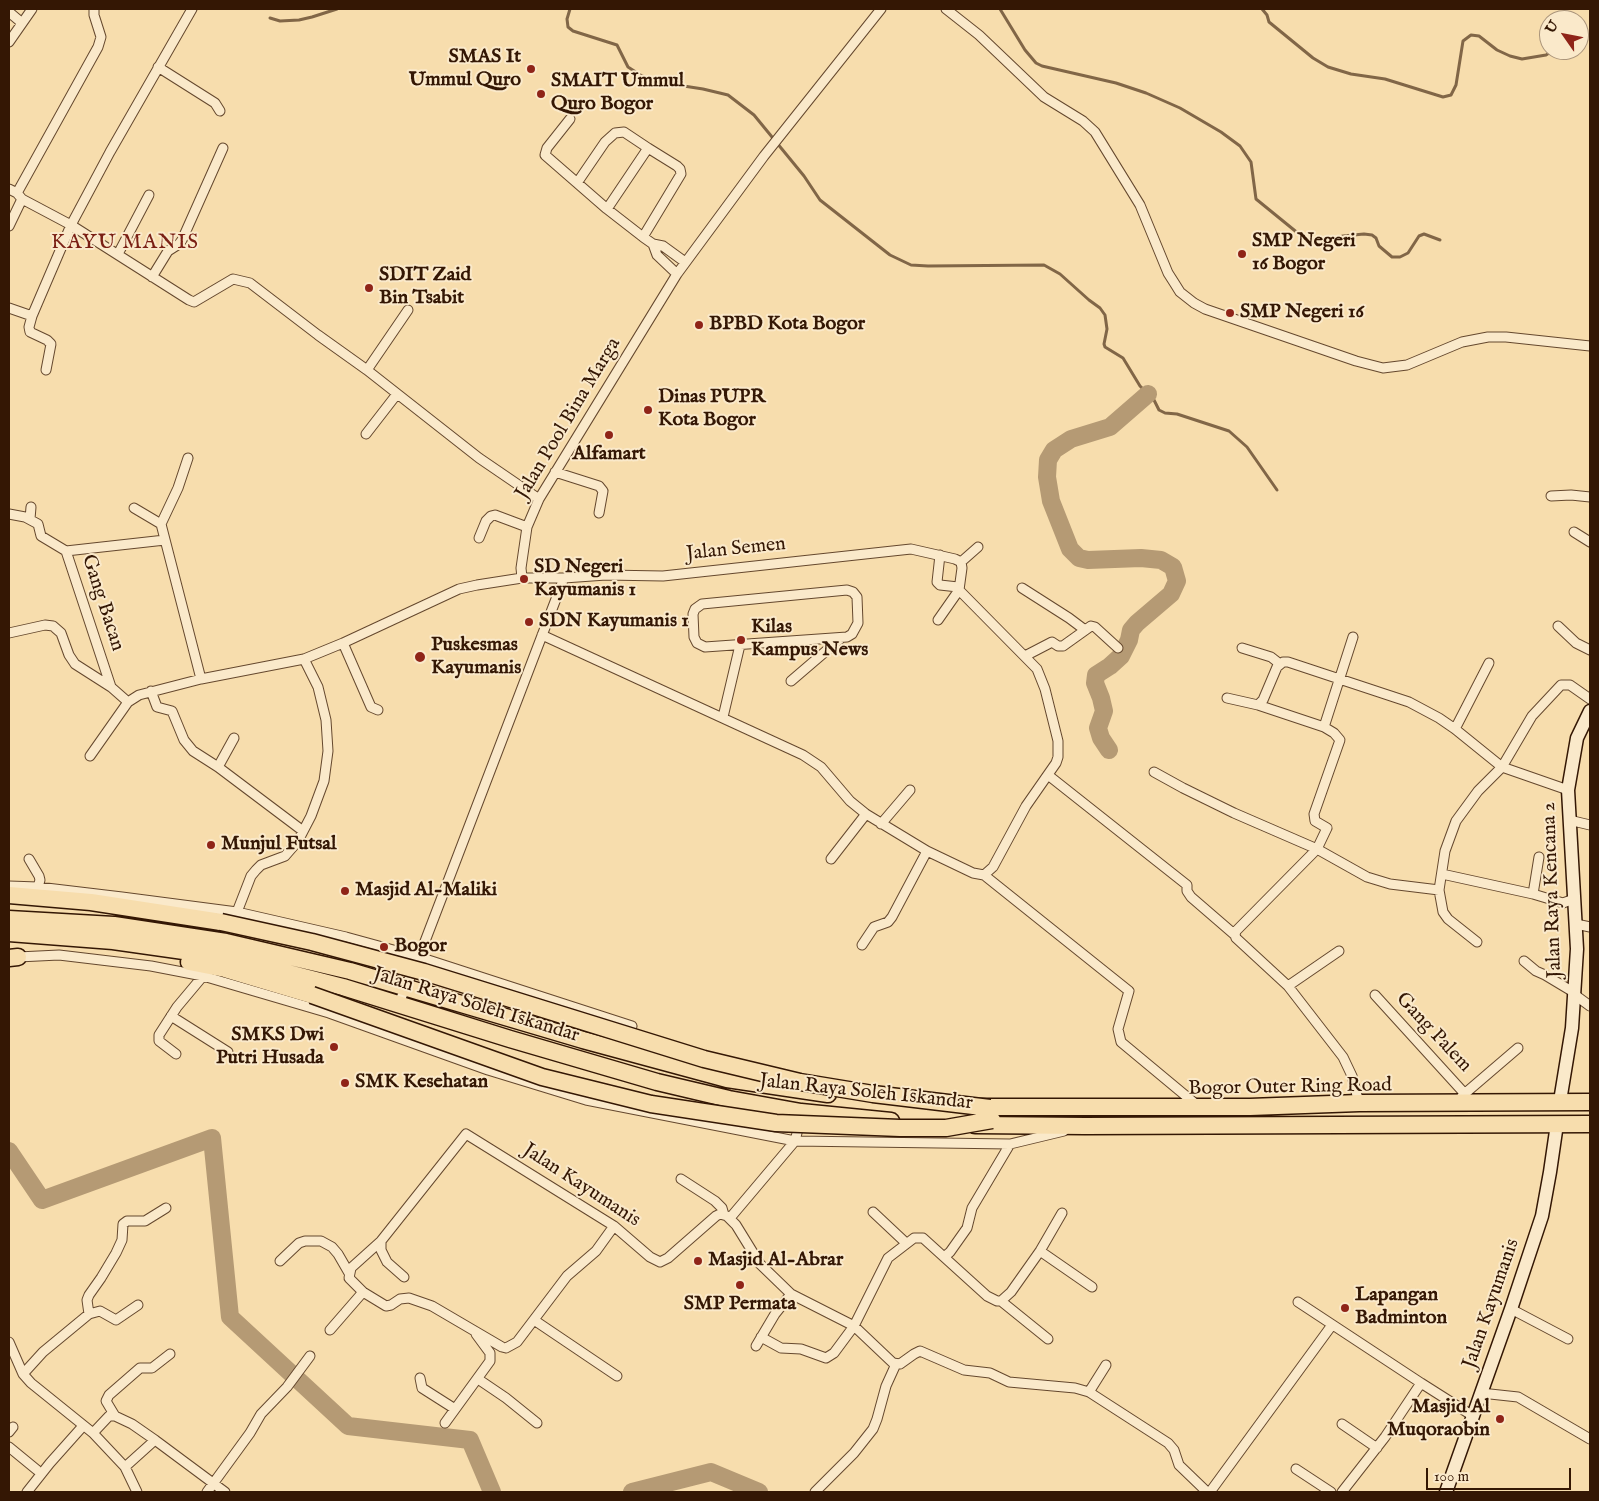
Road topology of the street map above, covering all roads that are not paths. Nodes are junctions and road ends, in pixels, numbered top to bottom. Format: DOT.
graph roads {
  1 [pos="32,9"];
  2 [pos="94,9"];
  3 [pos="192,9"];
  4 [pos="881,9"];
  5 [pos="946,9"];
  6 [pos="9,12"];
  7 [pos="22,23"];
  8 [pos="9,42"];
  9 [pos="158,67"];
  10 [pos="220,111"];
  11 [pos="570,119"];
  12 [pos="223,148"];
  13 [pos="648,148"];
  14 [pos="577,183"];
  15 [pos="16,194"];
  16 [pos="149,195"];
  17 [pos="607,209"];
  18 [pos="71,225"];
  19 [pos="9,226"];
  20 [pos="643,237"];
  21 [pos="653,244"];
  22 [pos="118,254"];
  23 [pos="686,262"];
  24 [pos="678,274"];
  25 [pos="152,277"];
  26 [pos="9,308"];
  27 [pos="408,310"];
  28 [pos="32,316"];
  29 [pos="1590,346"];
  30 [pos="46,370"];
  31 [pos="367,370"];
  32 [pos="397,394"];
  33 [pos="366,434"];
  34 [pos="188,458"];
  35 [pos="555,472"];
  36 [pos="1551,496"];
  37 [pos="1590,497"];
  38 [pos="539,499"];
  39 [pos="31,507"];
  40 [pos="134,508"];
  41 [pos="599,513"];
  42 [pos="9,514"];
  43 [pos="30,519"];
  44 [pos="161,524"];
  45 [pos="527,527"];
  46 [pos="1574,532"];
  47 [pos="480,538"];
  48 [pos="165,540"];
  49 [pos="1590,542"];
  50 [pos="978,547"];
  51 [pos="66,551"];
  52 [pos="940,555"];
  53 [pos="961,562"];
  54 [pos="522,578"];
  55 [pos="564,578"];
  56 [pos="1022,588"];
  57 [pos="958,589"];
  58 [pos="938,620"];
  59 [pos="1558,626"];
  60 [pos="1085,630"];
  61 [pos="9,633"];
  62 [pos="542,635"];
  63 [pos="1353,637"];
  64 [pos="840,638"];
  65 [pos="343,644"];
  66 [pos="740,646"];
  67 [pos="1118,648"];
  68 [pos="1242,648"];
  69 [pos="1590,650"];
  70 [pos="1025,656"];
  71 [pos="304,659"];
  72 [pos="1489,663"];
  73 [pos="1280,664"];
  74 [pos="201,679"];
  75 [pos="1340,679"];
  76 [pos="791,680"];
  77 [pos="111,687"];
  78 [pos="151,691"];
  79 [pos="1228,698"];
  80 [pos="1590,699"];
  81 [pos="128,702"];
  82 [pos="1258,706"];
  83 [pos="378,710"];
  84 [pos="1590,711"];
  85 [pos="723,717"];
  86 [pos="1324,727"];
  87 [pos="1455,729"];
  88 [pos="234,738"];
  89 [pos="90,756"];
  90 [pos="218,767"];
  91 [pos="1502,767"];
  92 [pos="1154,772"];
  93 [pos="1048,775"];
  94 [pos="910,790"];
  95 [pos="1568,790"];
  96 [pos="866,814"];
  97 [pos="1569,820"];
  98 [pos="881,824"];
  99 [pos="1590,825"];
  100 [pos="303,832"];
  101 [pos="1317,849"];
  102 [pos="927,851"];
  103 [pos="1539,857"];
  104 [pos="29,859"];
  105 [pos="831,859"];
  106 [pos="1442,874"];
  107 [pos="984,875"];
  108 [pos="9,886"];
  109 [pos="38,887"];
  110 [pos="1439,890"];
  111 [pos="1533,894"];
  112 [pos="9,895"];
  113 [pos="1574,899"];
  114 [pos="237,912"];
  115 [pos="9,918"];
  116 [pos="1576,924"];
  117 [pos="1590,927"];
  118 [pos="9,934"];
  119 [pos="1235,934"];
  120 [pos="1477,942"];
  121 [pos="9,943"];
  122 [pos="862,945"];
  123 [pos="1340,951"];
  124 [pos="14,957"];
  125 [pos="419,957"];
  126 [pos="1524,961"];
  127 [pos="203,976"];
  128 [pos="1288,986"];
  129 [pos="406,987"];
  130 [pos="1575,994"];
  131 [pos="1374,996"];
  132 [pos="398,1005"];
  133 [pos="1590,1006"];
  134 [pos="171,1016"];
  135 [pos="1518,1048"];
  136 [pos="621,1050"];
  137 [pos="228,1052"];
  138 [pos="176,1054"];
  139 [pos="1459,1098"];
  140 [pos="1560,1101"];
  141 [pos="1590,1102"];
  142 [pos="897,1103"];
  143 [pos="1359,1103"];
  144 [pos="1199,1107"];
  145 [pos="1590,1108"];
  146 [pos="801,1112"];
  147 [pos="991,1114"];
  148 [pos="1590,1120"];
  149 [pos="894,1121"];
  150 [pos="1556,1124"];
  151 [pos="1590,1124"];
  152 [pos="1085,1126"];
  153 [pos="795,1141"];
  154 [pos="1010,1144"];
  155 [pos="680,1179"];
  156 [pos="166,1208"];
  157 [pos="873,1212"];
  158 [pos="1062,1213"];
  159 [pos="727,1217"];
  160 [pos="614,1226"];
  161 [pos="381,1241"];
  162 [pos="906,1243"];
  163 [pos="1040,1251"];
  164 [pos="944,1257"];
  165 [pos="280,1261"];
  166 [pos="349,1273"];
  167 [pos="404,1277"];
  168 [pos="1092,1287"];
  169 [pos="363,1292"];
  170 [pos="791,1294"];
  171 [pos="1001,1301"];
  172 [pos="1298,1302"];
  173 [pos="138,1305"];
  174 [pos="1511,1309"];
  175 [pos="89,1314"];
  176 [pos="534,1320"];
  177 [pos="1332,1325"];
  178 [pos="854,1326"];
  179 [pos="330,1330"];
  180 [pos="475,1332"];
  181 [pos="761,1337"];
  182 [pos="1048,1339"];
  183 [pos="1568,1339"];
  184 [pos="9,1342"];
  185 [pos="756,1346"];
  186 [pos="170,1354"];
  187 [pos="310,1356"];
  188 [pos="896,1364"];
  189 [pos="1106,1365"];
  190 [pos="23,1374"];
  191 [pos="617,1376"];
  192 [pos="420,1378"];
  193 [pos="478,1379"];
  194 [pos="1421,1383"];
  195 [pos="1089,1392"];
  196 [pos="1481,1393"];
  197 [pos="455,1409"];
  198 [pos="115,1416"];
  199 [pos="1473,1416"];
  200 [pos="444,1423"];
  201 [pos="537,1423"];
  202 [pos="1342,1424"];
  203 [pos="83,1426"];
  204 [pos="93,1433"];
  205 [pos="1590,1439"];
  206 [pos="155,1440"];
  207 [pos="9,1447"];
  208 [pos="1377,1448"];
  209 [pos="125,1467"];
  210 [pos="1296,1469"];
  211 [pos="37,1470"];
  212 [pos="213,1483"];
  213 [pos="27,1492"];
  214 [pos="137,1492"];
  215 [pos="207,1492"];
  216 [pos="225,1492"];
  217 [pos="815,1492"];
  218 [pos="1209,1492"];
  219 [pos="1331,1492"];
  220 [pos="1342,1492"];
  221 [pos="1446,1492"];
  1 -- 7 [label="street"];
  2 -- 15 [label="street"];
  3 -- 9 [label="street"];
  4 -- 23 [label="street, Jalan Pool Bina Marga"];
  5 -- 29 [label="street"];
  6 -- 7 [label="street"];
  7 -- 8 [label="street"];
  9 -- 10 [label="street"];
  9 -- 18 [label="street"];
  11 -- 14 [label="street"];
  12 -- 25 [label="street"];
  13 -- 14 [label="street"];
  13 -- 17 [label="street"];
  13 -- 20 [label="street"];
  14 -- 17 [label="street"];
  15 -- 18 [label="street"];
  15 -- 19 [label="street"];
  16 -- 22 [label="street"];
  17 -- 20 [label="street"];
  18 -- 22 [label="street"];
  18 -- 28 [label="street"];
  20 -- 21 [label="street"];
  21 -- 23 [label="street"];
  21 -- 24 [label="street"];
  22 -- 25 [label="street"];
  23 -- 24 [label="street, Jalan Pool Bina Marga"];
  24 -- 35 [label="street, Jalan Pool Bina Marga"];
  25 -- 31 [label="street"];
  26 -- 28 [label="street"];
  27 -- 31 [label="street"];
  28 -- 30 [label="street"];
  31 -- 32 [label="street"];
  32 -- 33 [label="street"];
  32 -- 38 [label="street"];
  34 -- 44 [label="street"];
  35 -- 38 [label="street, Jalan Pool Bina Marga"];
  35 -- 41 [label="street"];
  36 -- 37 [label="street"];
  38 -- 45 [label="street, Jalan Pool Bina Marga"];
  39 -- 43 [label="street"];
  40 -- 44 [label="street"];
  42 -- 43 [label="street"];
  43 -- 51 [label="street, Gang Bacan"];
  44 -- 48 [label="street"];
  45 -- 47 [label="street"];
  45 -- 54 [label="street, Jalan Pool Bina Marga"];
  46 -- 49 [label="street"];
  48 -- 51 [label="street"];
  48 -- 74 [label="street"];
  50 -- 53 [label="street"];
  51 -- 77 [label="street, Gang Bacan"];
  52 -- 53 [label="street, Jalan Semen"];
  52 -- 55 [label="street, Jalan Semen"];
  52 -- 57 [label="street"];
  53 -- 57 [label="street"];
  54 -- 55 [label="street"];
  54 -- 65 [label="street"];
  55 -- 62 [label="street"];
  56 -- 60 [label="street"];
  57 -- 58 [label="street"];
  57 -- 70 [label="street"];
  59 -- 69 [label="street"];
  60 -- 67 [label="street"];
  60 -- 70 [label="street"];
  61 -- 77 [label="street"];
  62 -- 85 [label="street"];
  62 -- 125 [label="street"];
  63 -- 75 [label="street"];
  64 -- 66 [label="street"];
  64 -- 66 [label="street"];
  64 -- 76 [label="street"];
  65 -- 71 [label="street"];
  65 -- 83 [label="street"];
  66 -- 85 [label="street"];
  68 -- 73 [label="street"];
  70 -- 93 [label="street"];
  71 -- 74 [label="street"];
  71 -- 100 [label="street"];
  72 -- 87 [label="street"];
  73 -- 75 [label="street"];
  73 -- 82 [label="street"];
  74 -- 78 [label="street"];
  75 -- 86 [label="street"];
  75 -- 87 [label="street"];
  77 -- 81 [label="street"];
  78 -- 81 [label="street"];
  78 -- 90 [label="street"];
  79 -- 82 [label="street"];
  80 -- 91 [label="street"];
  81 -- 89 [label="street"];
  82 -- 86 [label="street"];
  84 -- 95 [label="street, Jalan Raya Kencana 2"];
  85 -- 96 [label="street"];
  86 -- 101 [label="street"];
  87 -- 91 [label="street"];
  88 -- 90 [label="street"];
  90 -- 100 [label="street"];
  91 -- 95 [label="street"];
  91 -- 106 [label="street"];
  92 -- 101 [label="street"];
  93 -- 107 [label="street"];
  93 -- 119 [label="street"];
  94 -- 98 [label="street"];
  95 -- 97 [label="street, Jalan Raya Kencana 2"];
  96 -- 98 [label="street"];
  96 -- 105 [label="street"];
  97 -- 99 [label="street"];
  97 -- 113 [label="street, Jalan Raya Kencana 2"];
  98 -- 102 [label="street"];
  100 -- 114 [label="street"];
  101 -- 110 [label="street"];
  101 -- 119 [label="street"];
  102 -- 107 [label="street"];
  102 -- 122 [label="street"];
  103 -- 111 [label="street"];
  104 -- 109 [label="street"];
  106 -- 110 [label="street"];
  106 -- 111 [label="street"];
  107 -- 144 [label="street"];
  108 -- 109 [label="street"];
  109 -- 114 [label="street"];
  110 -- 120 [label="street"];
  111 -- 113 [label="street"];
  112 -- 147 [label="highway, bridge"];
  113 -- 116 [label="street, Jalan Raya Kencana 2"];
  114 -- 125 [label="street"];
  115 -- 129 [label="highway, Jalan Raya Soleh Iskandar"];
  116 -- 117 [label="street"];
  116 -- 130 [label="street, Jalan Raya Kencana 2"];
  118 -- 132 [label="highway, Jalan Raya Soleh Iskandar"];
  119 -- 128 [label="street"];
  121 -- 147 [label="highway, bridge"];
  123 -- 128 [label="street"];
  124 -- 127 [label="street"];
  125 -- 129 [label="street"];
  125 -- 136 [label="street"];
  126 -- 130 [label="street"];
  127 -- 134 [label="street"];
  127 -- 153 [label="street"];
  128 -- 143 [label="street"];
  129 -- 132 [label="street"];
  129 -- 136 [label="highway, Jalan Raya Soleh Iskandar"];
  130 -- 133 [label="street"];
  130 -- 140 [label="street, Jalan Raya Kencana 2"];
  131 -- 139 [label="street, Gang Palem"];
  132 -- 146 [label="highway, Jalan Raya Soleh Iskandar"];
  134 -- 137 [label="street"];
  134 -- 138 [label="street"];
  135 -- 139 [label="street"];
  136 -- 142 [label="highway, Jalan Raya Soleh Iskandar"];
  139 -- 140 [label="highway, Jalan Raya Soleh Iskandar"];
  139 -- 143 [label="highway, Jalan Raya Soleh Iskandar"];
  140 -- 141 [label="highway, Jalan Raya Soleh Iskandar"];
  142 -- 144 [label="highway, Jalan Raya Soleh Iskandar"];
  142 -- 149 [label="highway"];
  143 -- 144 [label="highway, Jalan Raya Soleh Iskandar"];
  145 -- 147 [label="highway, Bogor Outer Ring Road"];
  146 -- 149 [label="highway, Jalan Raya Soleh Iskandar"];
  146 -- 153 [label="street"];
  147 -- 148 [label="highway, Bogor Outer Ring Road"];
  149 -- 152 [label="highway, Jalan Raya Soleh Iskandar"];
  150 -- 151 [label="highway, Jalan Raya Soleh Iskandar"];
  150 -- 152 [label="highway, Jalan Raya Soleh Iskandar"];
  150 -- 174 [label="street, Jalan Kayumanis"];
  152 -- 154 [label="street"];
  153 -- 154 [label="street"];
  153 -- 159 [label="street"];
  154 -- 164 [label="street"];
  155 -- 159 [label="street"];
  156 -- 175 [label="street"];
  157 -- 162 [label="street"];
  158 -- 163 [label="street"];
  159 -- 160 [label="street, Jalan Kayumanis"];
  159 -- 170 [label="street"];
  160 -- 161 [label="street, Jalan Kayumanis"];
  160 -- 176 [label="street"];
  161 -- 166 [label="street"];
  161 -- 167 [label="street"];
  162 -- 164 [label="street"];
  162 -- 178 [label="street"];
  163 -- 168 [label="street"];
  163 -- 171 [label="street"];
  164 -- 171 [label="street"];
  165 -- 166 [label="street"];
  166 -- 169 [label="street"];
  169 -- 179 [label="street"];
  169 -- 180 [label="street"];
  170 -- 178 [label="street"];
  170 -- 181 [label="street"];
  171 -- 182 [label="street"];
  172 -- 177 [label="street"];
  173 -- 175 [label="street"];
  174 -- 183 [label="street"];
  174 -- 196 [label="street, Jalan Kayumanis"];
  175 -- 190 [label="street"];
  176 -- 180 [label="street"];
  176 -- 191 [label="street"];
  177 -- 194 [label="street"];
  177 -- 218 [label="street"];
  178 -- 181 [label="street"];
  178 -- 188 [label="street"];
  180 -- 193 [label="street"];
  181 -- 185 [label="street"];
  184 -- 190 [label="street"];
  186 -- 198 [label="street"];
  187 -- 212 [label="street"];
  188 -- 195 [label="street"];
  188 -- 217 [label="street"];
  189 -- 195 [label="street"];
  190 -- 203 [label="street"];
  192 -- 197 [label="street"];
  193 -- 197 [label="street"];
  193 -- 201 [label="street"];
  194 -- 199 [label="street"];
  194 -- 208 [label="street"];
  195 -- 218 [label="street"];
  196 -- 199 [label="street, Jalan Kayumanis"];
  196 -- 205 [label="street"];
  197 -- 200 [label="street"];
  198 -- 204 [label="street"];
  198 -- 206 [label="street"];
  199 -- 221 [label="street, Jalan Kayumanis"];
  202 -- 208 [label="street"];
  203 -- 204 [label="street"];
  203 -- 213 [label="street"];
  204 -- 209 [label="street"];
  206 -- 209 [label="street"];
  206 -- 212 [label="street"];
  207 -- 211 [label="street"];
  208 -- 220 [label="street"];
  209 -- 214 [label="street"];
  210 -- 219 [label="street"];
  212 -- 215 [label="street"];
  212 -- 216 [label="street"];
}
